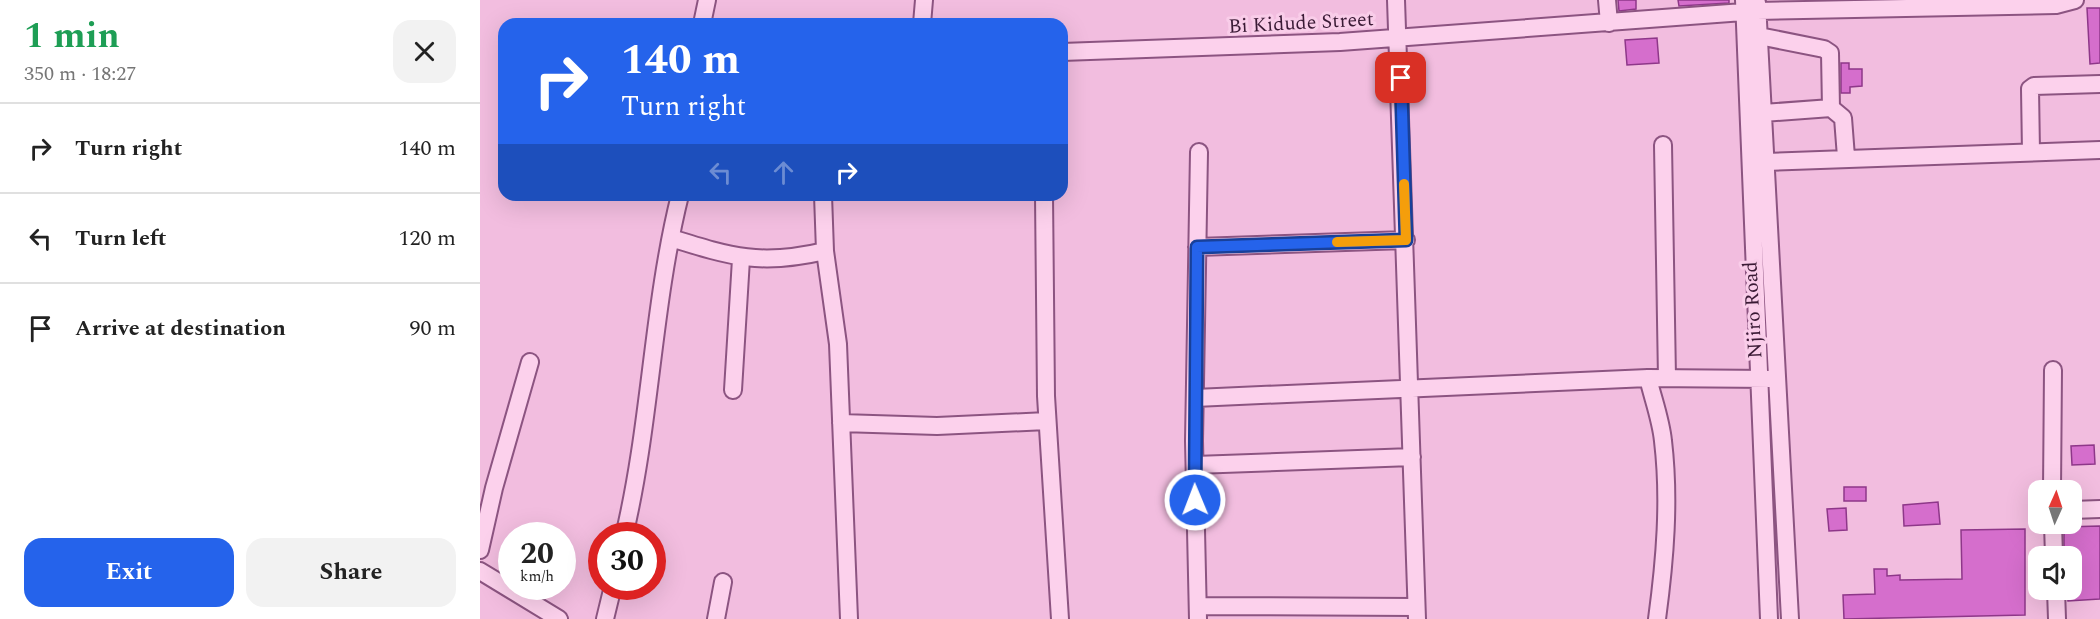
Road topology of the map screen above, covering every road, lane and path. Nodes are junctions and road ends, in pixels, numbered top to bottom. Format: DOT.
graph roads {
  1 [pos="707,0"];
  2 [pos="924,0"];
  3 [pos="1396,0"];
  4 [pos="1607,0"];
  5 [pos="2075,0"];
  6 [pos="1751,6"];
  7 [pos="703,18"];
  8 [pos="922,18"];
  9 [pos="1609,23"];
  10 [pos="1759,36"];
  11 [pos="1400,38"];
  12 [pos="1068,52"];
  13 [pos="2100,84"];
  14 [pos="1831,108"];
  15 [pos="1763,113"];
  16 [pos="1663,144"];
  17 [pos="2100,150"];
  18 [pos="1199,152"];
  19 [pos="2031,152"];
  20 [pos="1846,157"];
  21 [pos="1766,162"];
  22 [pos="679,201"];
  23 [pos="823,201"];
  24 [pos="1044,201"];
  25 [pos="671,238"];
  26 [pos="1406,240"];
  27 [pos="1197,247"];
  28 [pos="825,251"];
  29 [pos="741,259"];
  30 [pos="530,362"];
  31 [pos="2053,369"];
  32 [pos="1648,378"];
  33 [pos="1667,378"];
  34 [pos="1769,379"];
  35 [pos="1411,387"];
  36 [pos="733,390"];
  37 [pos="1195,398"];
  38 [pos="1047,421"];
  39 [pos="842,423"];
  40 [pos="1412,457"];
  41 [pos="1194,465"];
  42 [pos="2052,480"];
  43 [pos="2100,509"];
  44 [pos="2082,510"];
  45 [pos="627,522"];
  46 [pos="480,550"];
  47 [pos="480,572"];
  48 [pos="723,582"];
  49 [pos="610,600"];
  50 [pos="2056,600"];
  51 [pos="1198,612"];
  52 [pos="1417,613"];
  53 [pos="559,619"];
  54 [pos="605,619"];
  55 [pos="716,619"];
  56 [pos="849,619"];
  57 [pos="1060,619"];
  58 [pos="1657,619"];
  59 [pos="1769,619"];
  60 [pos="1790,619"];
  61 [pos="2056,619"];
  1 -- 7 [label="street"];
  2 -- 8 [label="street"];
  3 -- 11 [label="street"];
  4 -- 9 [label="street"];
  5 -- 6 [label="street, Bi Kidude Street"];
  6 -- 9 [label="street, Bi Kidude Street"];
  6 -- 10 [label="street, Njiro Road"];
  6 -- 34 [label="street"];
  9 -- 11 [label="street, Bi Kidude Street"];
  10 -- 14 [label="street"];
  10 -- 15 [label="street, Njiro Road"];
  11 -- 12 [label="street, Bi Kidude Street"];
  11 -- 26 [label="street"];
  13 -- 19 [label="street"];
  14 -- 15 [label="street"];
  14 -- 20 [label="street"];
  15 -- 21 [label="street, Njiro Road"];
  16 -- 33 [label="street"];
  17 -- 19 [label="street"];
  18 -- 27 [label="street"];
  19 -- 20 [label="street"];
  20 -- 21 [label="street"];
  21 -- 34 [label="street, Njiro Road"];
  22 -- 25 [label="street"];
  23 -- 28 [label="street"];
  24 -- 38 [label="street"];
  25 -- 29 [label="street"];
  25 -- 45 [label="street"];
  26 -- 27 [label="street"];
  26 -- 35 [label="street"];
  27 -- 37 [label="street"];
  28 -- 29 [label="street"];
  28 -- 39 [label="street"];
  29 -- 36 [label="street"];
  30 -- 46 [label="street"];
  31 -- 42 [label="street"];
  32 -- 33 [label="street"];
  32 -- 35 [label="street"];
  32 -- 58 [label="street"];
  33 -- 34 [label="street"];
  34 -- 59 [label="street"];
  34 -- 60 [label="street, Njiro Road"];
  35 -- 37 [label="street"];
  35 -- 40 [label="street"];
  37 -- 41 [label="street"];
  38 -- 39 [label="street"];
  38 -- 57 [label="street"];
  39 -- 56 [label="street"];
  40 -- 41 [label="street"];
  40 -- 52 [label="street"];
  41 -- 51 [label="street"];
  43 -- 44 [label="street"];
  47 -- 53 [label="street"];
  48 -- 55 [label="street"];
  49 -- 54 [label="street"];
  50 -- 61 [label="street"];
  51 -- 52 [label="street"];
}
